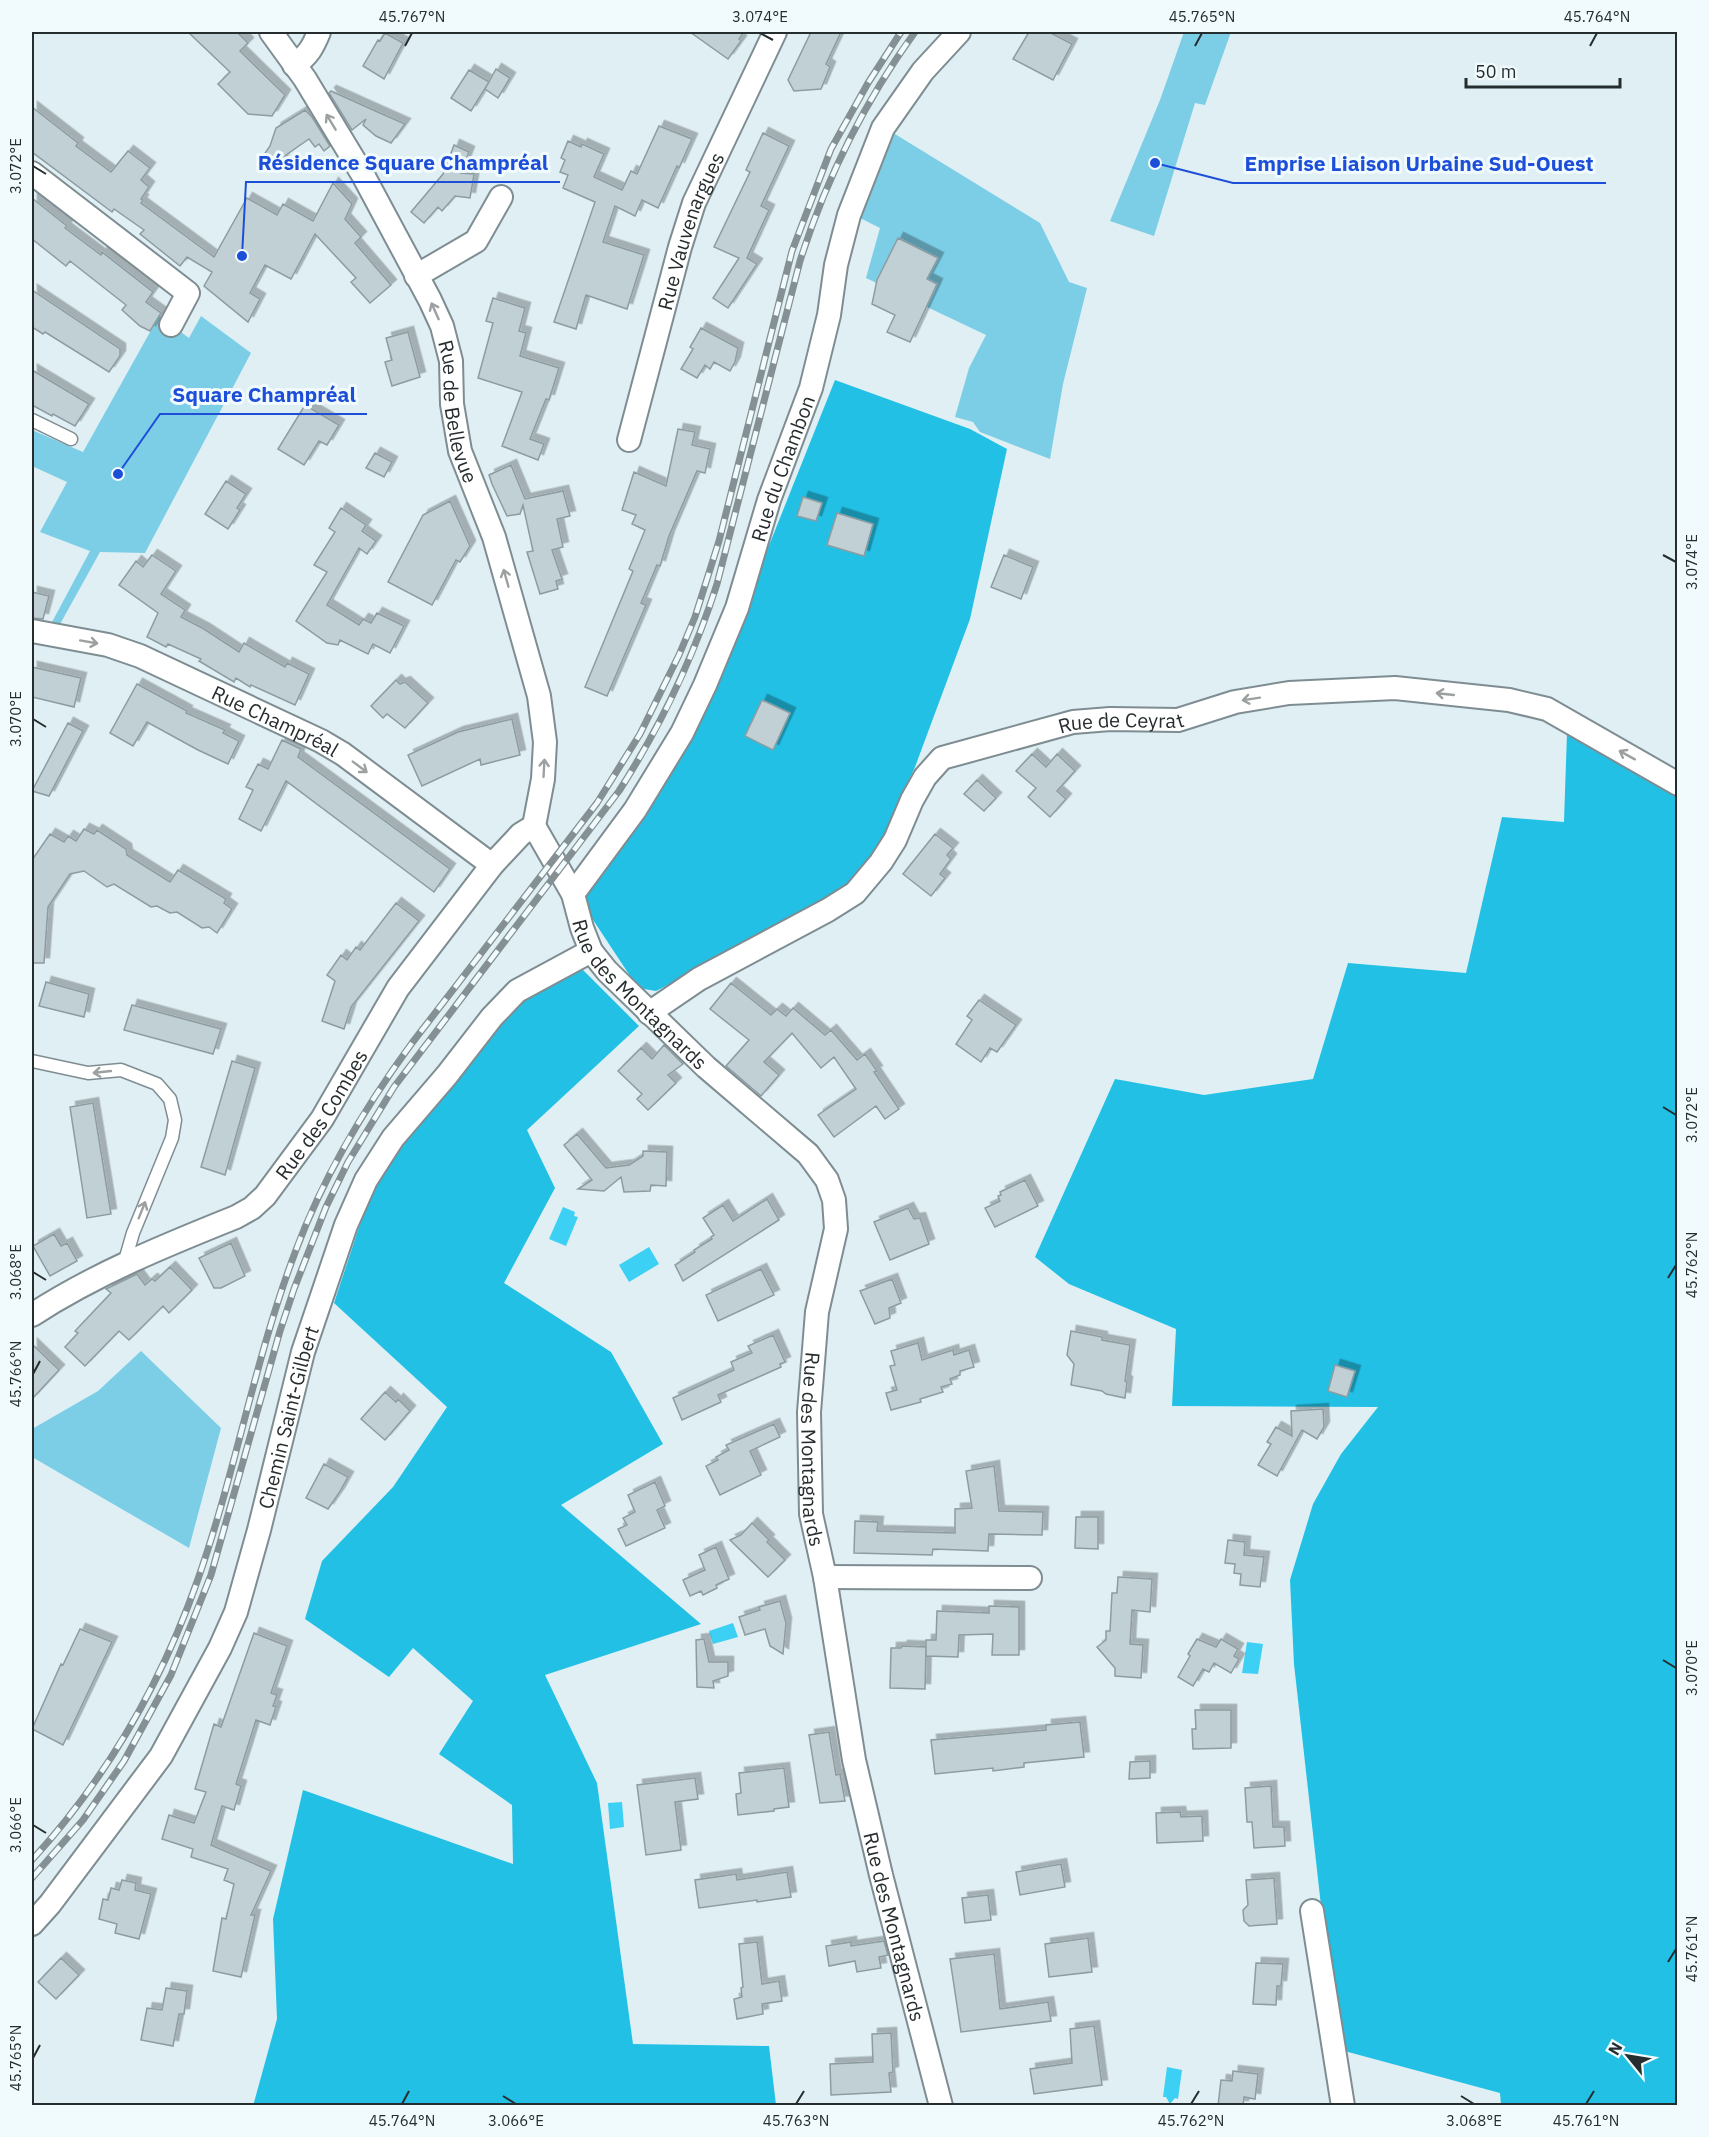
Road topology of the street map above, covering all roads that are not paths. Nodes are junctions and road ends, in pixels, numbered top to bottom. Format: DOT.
graph roads {
  1 [pos="271,32"];
  2 [pos="319,32"];
  3 [pos="775,32"];
  4 [pos="959,32"];
  5 [pos="294,65"];
  6 [pos="32,173"];
  7 [pos="501,197"];
  8 [pos="416,276"];
  9 [pos="171,325"];
  10 [pos="32,420"];
  11 [pos="71,439"];
  12 [pos="629,440"];
  13 [pos="32,630"];
  14 [pos="1677,784"];
  15 [pos="534,826"];
  16 [pos="492,866"];
  17 [pos="573,894"];
  18 [pos="591,951"];
  19 [pos="649,1013"];
  20 [pos="32,1061"];
  21 [pos="123,1265"];
  22 [pos="32,1315"];
  23 [pos="825,1577"];
  24 [pos="1030,1578"];
  25 [pos="1312,1911"];
  26 [pos="32,1924"];
  27 [pos="941,2106"];
  28 [pos="1344,2106"];
  1 -- 5 [label="street, Rue de Bellevue"];
  2 -- 5 [label="street"];
  3 -- 12 [label="street, Rue Vauvenargues"];
  4 -- 17 [label="street, Rue du Chambon"];
  8 -- 5 [label="street, Rue de Bellevue, one-way"];
  6 -- 9 [label="street"];
  7 -- 8 [label="street"];
  15 -- 8 [label="street, Rue de Bellevue, one-way"];
  10 -- 11 [label="lane"];
  13 -- 16 [label="street, Rue Champréal, one-way"];
  14 -- 19 [label="street, Rue de Ceyrat, one-way"];
  15 -- 16 [label="street, Rue des Combes"];
  15 -- 17 [label="street, Rue des Montagnards"];
  16 -- 21 [label="street, Rue des Combes"];
  17 -- 18 [label="street, Rue des Montagnards"];
  18 -- 19 [label="street, Rue des Montagnards"];
  18 -- 26 [label="street, Chemin Saint-Gilbert"];
  19 -- 23 [label="street, Rue des Montagnards"];
  21 -- 20 [label="lane, one-way"];
  21 -- 22 [label="street, Rue des Combes"];
  23 -- 24 [label="street"];
  23 -- 27 [label="street, Rue des Montagnards"];
  25 -- 28 [label="street"];
}
